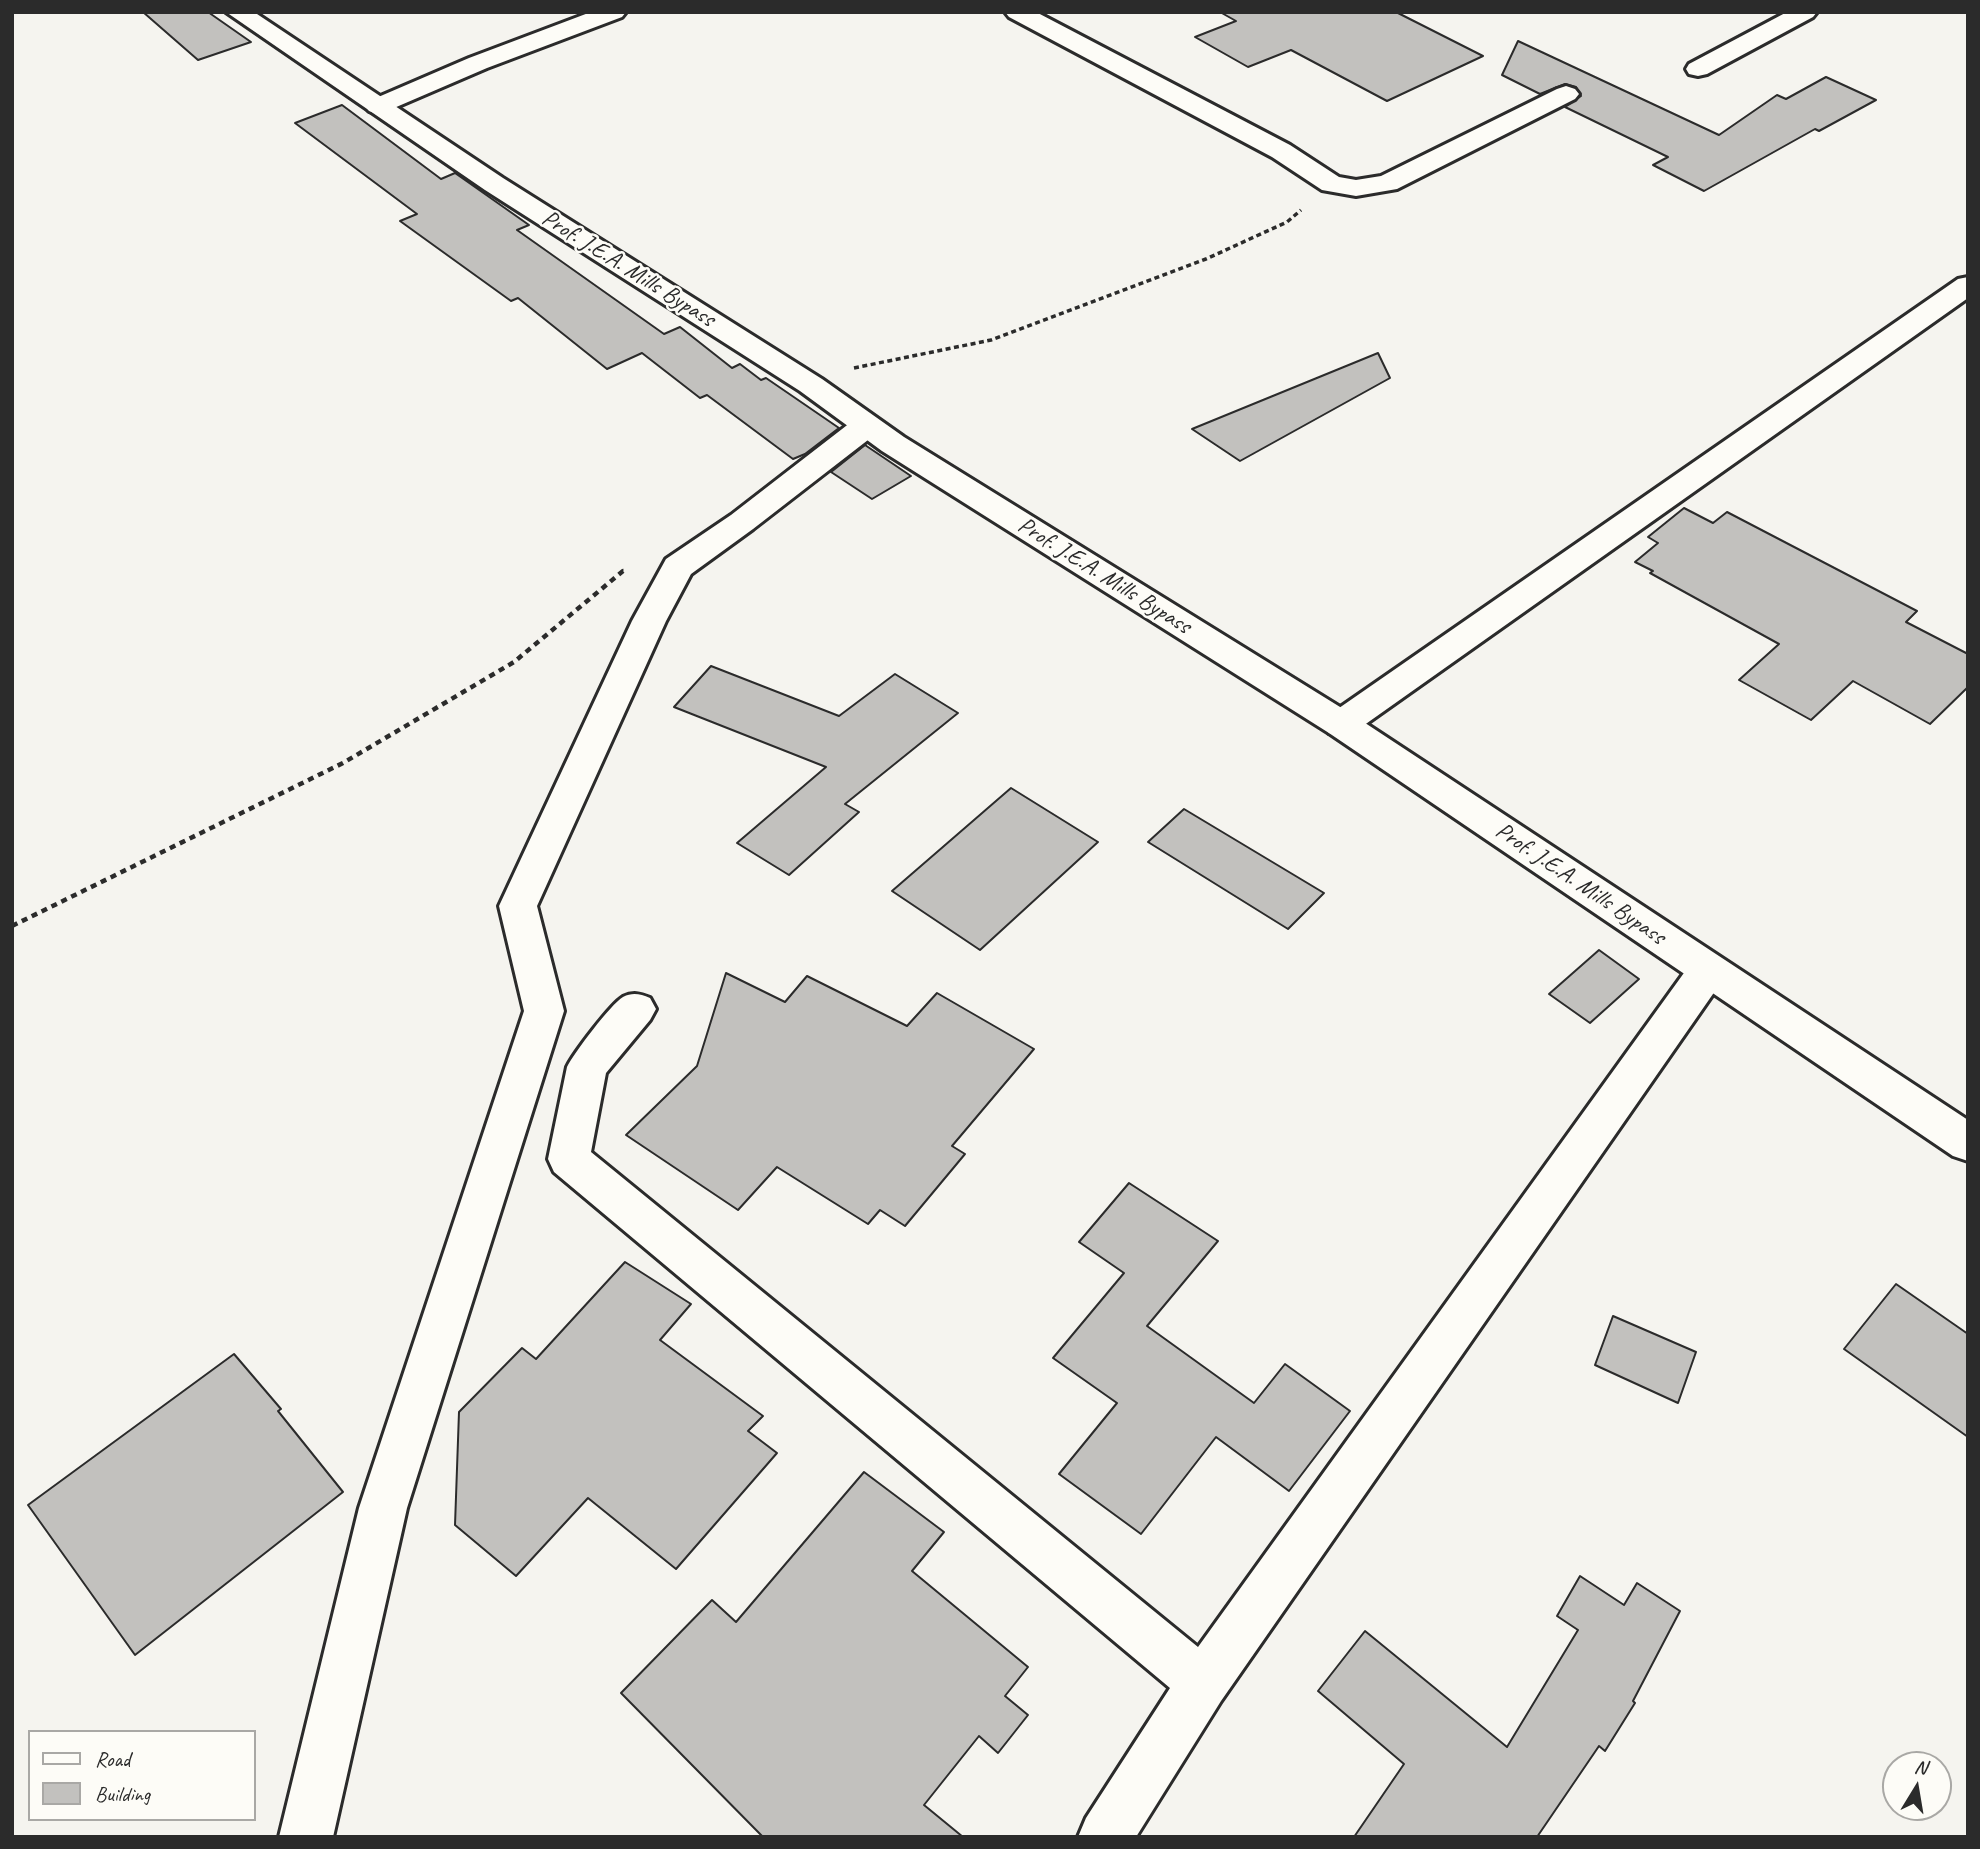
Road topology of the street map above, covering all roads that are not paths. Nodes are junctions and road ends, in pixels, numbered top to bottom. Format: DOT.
graph roads {
  1 [pos="238,12"];
  2 [pos="614,12"];
  3 [pos="1017,12"];
  4 [pos="1805,12"];
  5 [pos="1698,69"];
  6 [pos="1566,94"];
  7 [pos="379,106"];
  8 [pos="1968,285"];
  9 [pos="866,426"];
  10 [pos="1340,724"];
  11 [pos="1708,971"];
  12 [pos="636,1009"];
  13 [pos="1968,1143"];
  14 [pos="1203,1683"];
  15 [pos="306,1837"];
  16 [pos="1105,1837"];
  1 -- 7 [label="street, Prof. J.E.A. Mills Bypass"];
  2 -- 7 [label="street"];
  3 -- 6 [label="street"];
  4 -- 5 [label="street"];
  7 -- 9 [label="street, Prof. J.E.A. Mills Bypass"];
  8 -- 10 [label="street"];
  9 -- 10 [label="street, Prof. J.E.A. Mills Bypass"];
  9 -- 15 [label="street"];
  10 -- 11 [label="street, Prof. J.E.A. Mills Bypass"];
  11 -- 13 [label="street, Prof. J.E.A. Mills Bypass"];
  11 -- 14 [label="street"];
  12 -- 14 [label="street"];
  14 -- 16 [label="street"];
}
